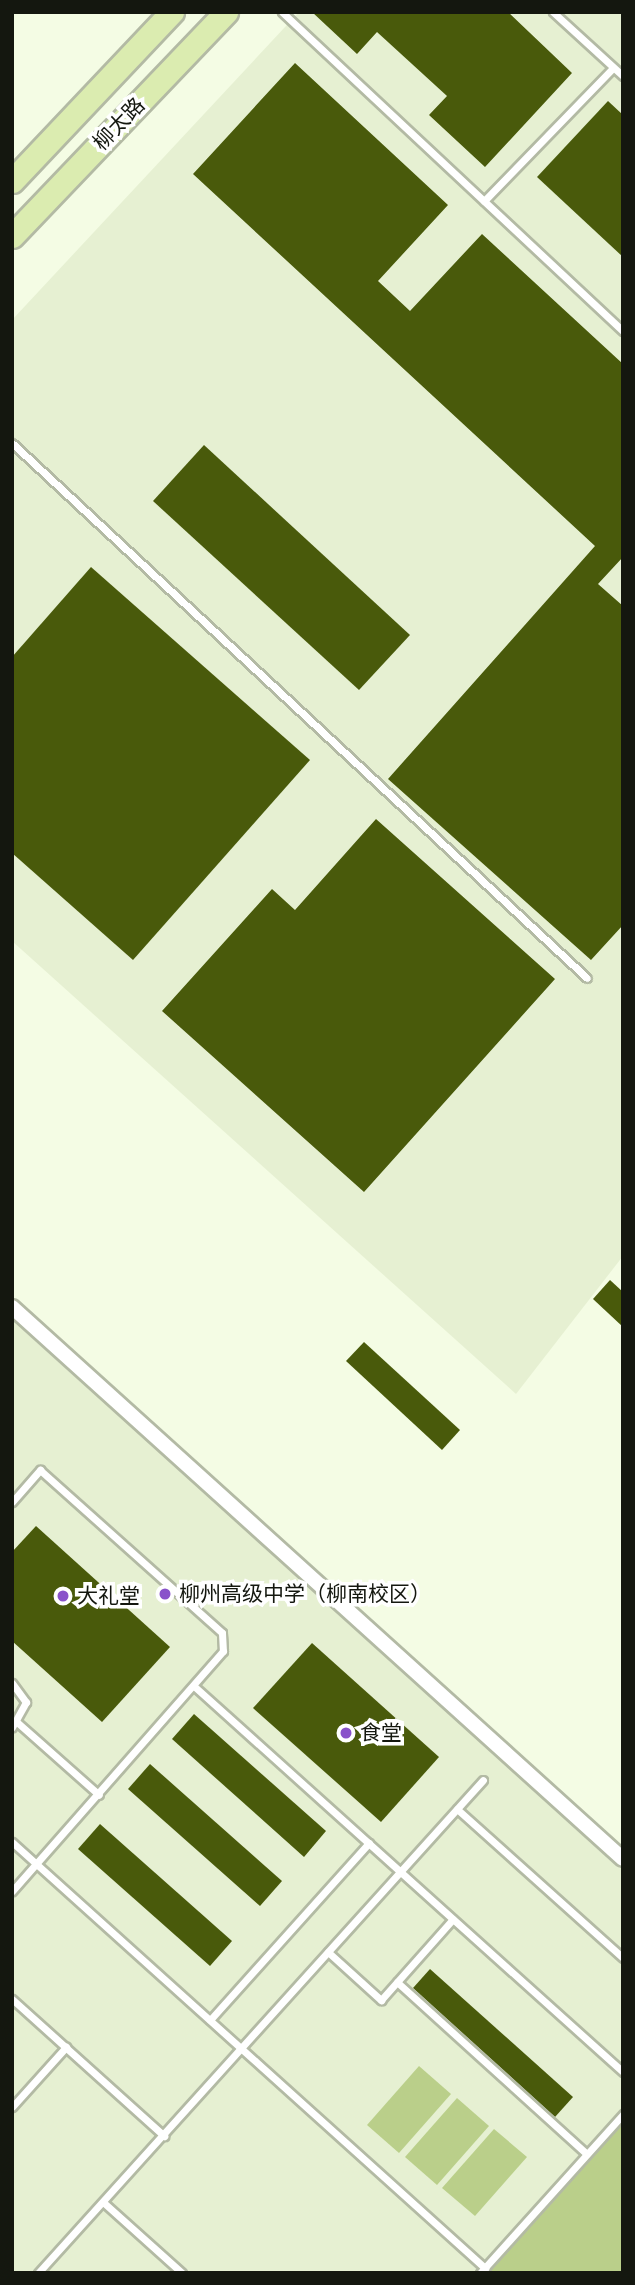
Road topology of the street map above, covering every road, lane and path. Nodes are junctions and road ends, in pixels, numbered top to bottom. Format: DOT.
graph roads {
  1 [pos="172,12"];
  2 [pos="226,12"];
  3 [pos="282,12"];
  4 [pos="553,12"];
  5 [pos="613,68"];
  6 [pos="623,76"];
  7 [pos="12,181"];
  8 [pos="484,201"];
  9 [pos="12,236"];
  10 [pos="623,331"];
  11 [pos="12,443"];
  12 [pos="587,978"];
  13 [pos="12,1307"];
  14 [pos="12,1502"];
  15 [pos="12,1683"];
  16 [pos="195,1687"];
  17 [pos="15,1725"];
  18 [pos="483,1780"];
  19 [pos="99,1795"];
  20 [pos="457,1809"];
  21 [pos="12,1842"];
  22 [pos="369,1843"];
  23 [pos="623,1859"];
  24 [pos="37,1864"];
  25 [pos="401,1871"];
  26 [pos="12,1891"];
  27 [pos="453,1919"];
  28 [pos="328,1952"];
  29 [pos="623,1958"];
  30 [pos="397,1982"];
  31 [pos="12,1999"];
  32 [pos="210,2020"];
  33 [pos="66,2047"];
  34 [pos="242,2049"];
  35 [pos="623,2072"];
  36 [pos="12,2107"];
  37 [pos="623,2114"];
  38 [pos="164,2136"];
  39 [pos="587,2154"];
  40 [pos="103,2202"];
  41 [pos="483,2270"];
  42 [pos="38,2273"];
  43 [pos="182,2273"];
  1 -- 7 [label="main road, 柳太路"];
  2 -- 9 [label="main road, 柳太路"];
  3 -- 8 [label="lane"];
  4 -- 5 [label="lane"];
  5 -- 6 [label="lane"];
  5 -- 8 [label="lane"];
  8 -- 10 [label="lane"];
  11 -- 12 [label="lane"];
  13 -- 23 [label="street"];
  14 -- 16 [label="lane"];
  15 -- 17 [label="lane"];
  16 -- 19 [label="lane"];
  16 -- 22 [label="lane"];
  17 -- 19 [label="lane"];
  18 -- 20 [label="lane"];
  19 -- 24 [label="lane"];
  20 -- 25 [label="lane"];
  20 -- 29 [label="lane"];
  21 -- 24 [label="lane"];
  22 -- 25 [label="lane"];
  22 -- 32 [label="lane"];
  24 -- 26 [label="lane"];
  24 -- 32 [label="lane"];
  25 -- 27 [label="lane"];
  25 -- 28 [label="lane"];
  27 -- 30 [label="lane"];
  27 -- 35 [label="lane"];
  28 -- 30 [label="lane"];
  28 -- 34 [label="lane"];
  30 -- 39 [label="lane"];
  31 -- 33 [label="lane"];
  32 -- 34 [label="lane"];
  33 -- 36 [label="lane"];
  33 -- 38 [label="lane"];
  34 -- 38 [label="lane"];
  34 -- 41 [label="lane"];
  37 -- 39 [label="lane"];
  38 -- 40 [label="lane"];
  39 -- 41 [label="lane"];
  40 -- 42 [label="lane"];
  40 -- 43 [label="lane"];
}
